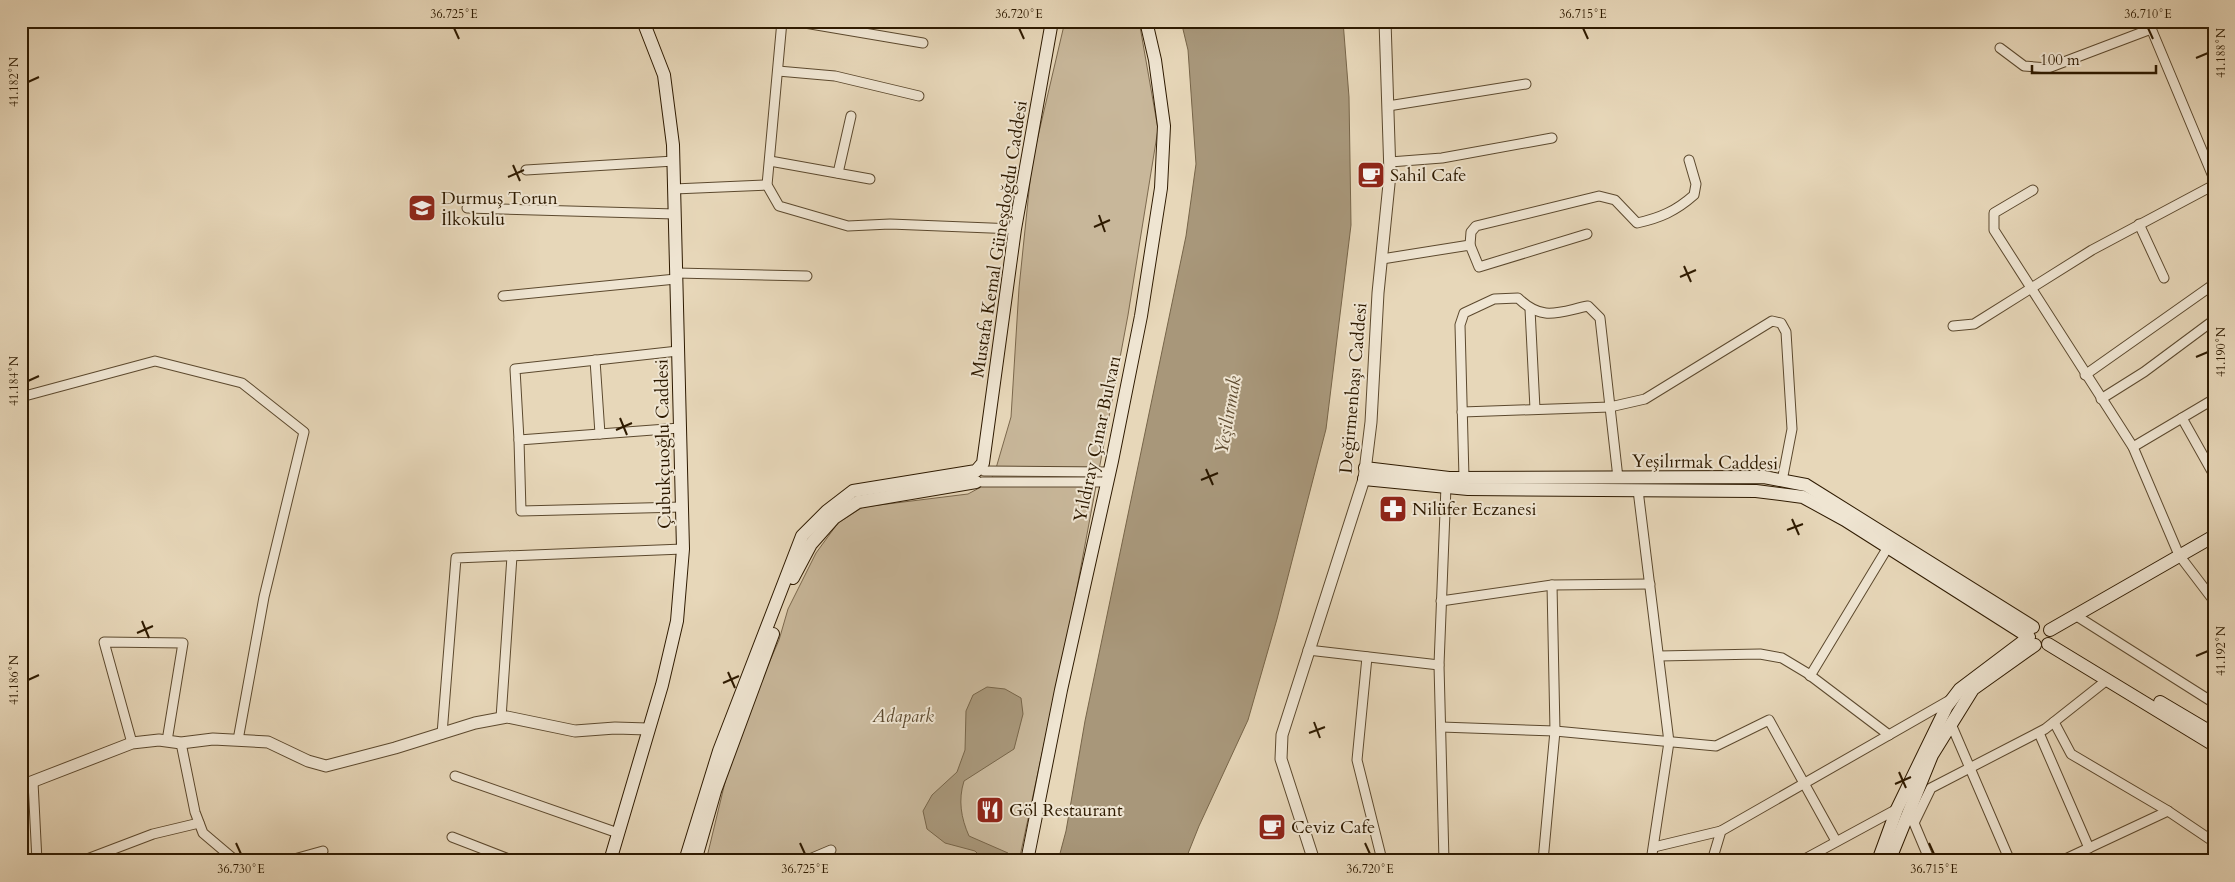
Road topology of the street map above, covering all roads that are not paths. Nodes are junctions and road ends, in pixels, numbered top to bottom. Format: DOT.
graph roads {
  1 [pos="643,21"];
  2 [pos="782,21"];
  3 [pos="793,21"];
  4 [pos="1052,21"];
  5 [pos="1146,21"];
  6 [pos="1385,21"];
  7 [pos="2150,25"];
  8 [pos="923,43"];
  9 [pos="2000,48"];
  10 [pos="778,70"];
  11 [pos="1526,84"];
  12 [pos="919,96"];
  13 [pos="1388,106"];
  14 [pos="851,116"];
  15 [pos="1552,138"];
  16 [pos="770,160"];
  17 [pos="1689,160"];
  18 [pos="674,161"];
  19 [pos="1390,162"];
  20 [pos="526,170"];
  21 [pos="838,173"];
  22 [pos="870,179"];
  23 [pos="2214,180"];
  24 [pos="767,185"];
  25 [pos="2214,185"];
  26 [pos="674,189"];
  27 [pos="2033,190"];
  28 [pos="467,208"];
  29 [pos="675,214"];
  30 [pos="2139,224"];
  31 [pos="1015,229"];
  32 [pos="1587,234"];
  33 [pos="1470,245"];
  34 [pos="1382,259"];
  35 [pos="676,276"];
  36 [pos="808,276"];
  37 [pos="2164,278"];
  38 [pos="2214,284"];
  39 [pos="2032,290"];
  40 [pos="503,296"];
  41 [pos="1530,309"];
  42 [pos="2214,320"];
  43 [pos="1953,326"];
  44 [pos="678,351"];
  45 [pos="595,360"];
  46 [pos="2085,374"];
  47 [pos="21,397"];
  48 [pos="2101,399"];
  49 [pos="2214,399"];
  50 [pos="1610,406"];
  51 [pos="1536,409"];
  52 [pos="1462,412"];
  53 [pos="2182,418"];
  54 [pos="680,428"];
  55 [pos="600,434"];
  56 [pos="519,440"];
  57 [pos="2132,447"];
  58 [pos="980,474"];
  59 [pos="1364,474"];
  60 [pos="2214,475"];
  61 [pos="1108,477"];
  62 [pos="1464,478"];
  63 [pos="1618,478"];
  64 [pos="1782,481"];
  65 [pos="1446,486"];
  66 [pos="1638,490"];
  67 [pos="682,507"];
  68 [pos="2214,536"];
  69 [pos="1888,547"];
  70 [pos="683,549"];
  71 [pos="2178,555"];
  72 [pos="512,556"];
  73 [pos="1650,584"];
  74 [pos="1552,585"];
  75 [pos="1441,601"];
  76 [pos="2214,601"];
  77 [pos="2075,615"];
  78 [pos="2033,636"];
  79 [pos="2050,637"];
  80 [pos="1308,650"];
  81 [pos="1659,656"];
  82 [pos="1367,657"];
  83 [pos="1439,665"];
  84 [pos="1810,676"];
  85 [pos="2107,680"];
  86 [pos="1952,699"];
  87 [pos="2214,703"];
  88 [pos="501,718"];
  89 [pos="2054,722"];
  90 [pos="1951,724"];
  91 [pos="1441,727"];
  92 [pos="648,729"];
  93 [pos="2211,729"];
  94 [pos="1555,731"];
  95 [pos="2039,732"];
  96 [pos="442,734"];
  97 [pos="1889,735"];
  98 [pos="238,740"];
  99 [pos="167,741"];
  100 [pos="1669,742"];
  101 [pos="132,743"];
  102 [pos="181,743"];
  103 [pos="2214,745"];
  104 [pos="722,758"];
  105 [pos="1970,768"];
  106 [pos="455,776"];
  107 [pos="33,782"];
  108 [pos="1804,783"];
  109 [pos="21,786"];
  110 [pos="1896,809"];
  111 [pos="2168,811"];
  112 [pos="199,823"];
  113 [pos="1721,831"];
  114 [pos="618,833"];
  115 [pos="452,837"];
  116 [pos="1836,841"];
  117 [pos="2214,842"];
  118 [pos="1654,847"];
  119 [pos="2089,848"];
  120 [pos="831,850"];
  121 [pos="323,851"];
  122 [pos="1381,856"];
  123 [pos="290,860"];
  124 [pos="36,861"];
  125 [pos="82,861"];
  126 [pos="236,861"];
  127 [pos="514,861"];
  128 [pos="610,861"];
  129 [pos="685,861"];
  130 [pos="695,861"];
  131 [pos="805,861"];
  132 [pos="1027,861"];
  133 [pos="1314,861"];
  134 [pos="1444,861"];
  135 [pos="1543,861"];
  136 [pos="1651,861"];
  137 [pos="1712,861"];
  138 [pos="1801,861"];
  139 [pos="1878,861"];
  140 [pos="1889,861"];
  141 [pos="1930,861"];
  142 [pos="2010,861"];
  143 [pos="2062,861"];
  1 -- 18 [label="main road, Çubukçuoğlu Caddesi"];
  2 -- 10 [label="street"];
  3 -- 8 [label="street"];
  4 -- 31 [label="main road, Mustafa Kemal Güneşdoğdu Caddesi"];
  5 -- 61 [label="main road, Yıldıray Çınar Bulvarı"];
  6 -- 13 [label="street, Değirmenbaşı Caddesi"];
  7 -- 9 [label="street"];
  7 -- 23 [label="street"];
  10 -- 12 [label="street"];
  10 -- 16 [label="street"];
  11 -- 13 [label="street"];
  13 -- 19 [label="street, Değirmenbaşı Caddesi"];
  14 -- 21 [label="street"];
  15 -- 19 [label="street"];
  16 -- 21 [label="street"];
  16 -- 24 [label="street"];
  17 -- 33 [label="street"];
  18 -- 20 [label="street"];
  18 -- 26 [label="main road, Çubukçuoğlu Caddesi"];
  19 -- 34 [label="street, Değirmenbaşı Caddesi"];
  21 -- 22 [label="street"];
  24 -- 26 [label="street"];
  24 -- 31 [label="street"];
  25 -- 30 [label="street"];
  26 -- 29 [label="main road, Çubukçuoğlu Caddesi"];
  27 -- 39 [label="street"];
  28 -- 29 [label="street"];
  29 -- 35 [label="main road, Çubukçuoğlu Caddesi"];
  30 -- 37 [label="street"];
  30 -- 39 [label="street"];
  31 -- 58 [label="main road, Mustafa Kemal Güneşdoğdu Caddesi"];
  32 -- 33 [label="street"];
  33 -- 34 [label="street"];
  34 -- 59 [label="street, Değirmenbaşı Caddesi"];
  35 -- 36 [label="street"];
  35 -- 40 [label="street"];
  35 -- 44 [label="main road, Çubukçuoğlu Caddesi"];
  38 -- 46 [label="street"];
  39 -- 43 [label="street"];
  39 -- 46 [label="street"];
  41 -- 50 [label="street"];
  41 -- 51 [label="street"];
  41 -- 52 [label="street"];
  42 -- 48 [label="street"];
  44 -- 45 [label="street"];
  44 -- 54 [label="main road, Çubukçuoğlu Caddesi"];
  45 -- 55 [label="street"];
  45 -- 56 [label="street"];
  46 -- 48 [label="street"];
  47 -- 98 [label="street"];
  48 -- 57 [label="street"];
  49 -- 53 [label="street"];
  50 -- 51 [label="street"];
  50 -- 63 [label="street"];
  50 -- 64 [label="street"];
  51 -- 52 [label="street"];
  52 -- 62 [label="street"];
  53 -- 57 [label="street"];
  53 -- 60 [label="street"];
  54 -- 55 [label="street"];
  54 -- 67 [label="main road, Çubukçuoğlu Caddesi"];
  55 -- 56 [label="street"];
  56 -- 67 [label="street"];
  57 -- 71 [label="street"];
  58 -- 61 [label="street"];
  58 -- 104 [label="main road"];
  59 -- 62 [label="main road, Yeşilırmak Caddesi"];
  59 -- 65 [label="main road, Yeşilırmak Caddesi"];
  59 -- 80 [label="street, Değirmenbaşı Caddesi"];
  61 -- 132 [label="main road, Yıldıray Çınar Bulvarı"];
  62 -- 63 [label="main road, Yeşilırmak Caddesi"];
  63 -- 64 [label="main road, Yeşilırmak Caddesi"];
  64 -- 78 [label="main road, Yeşilırmak Caddesi"];
  65 -- 66 [label="main road, Yeşilırmak Caddesi"];
  65 -- 75 [label="street"];
  66 -- 69 [label="main road, Yeşilırmak Caddesi"];
  66 -- 73 [label="street"];
  67 -- 70 [label="main road, Çubukçuoğlu Caddesi"];
  68 -- 71 [label="main road"];
  69 -- 78 [label="main road, Yeşilırmak Caddesi"];
  69 -- 84 [label="street"];
  70 -- 72 [label="street"];
  70 -- 92 [label="main road, Çubukçuoğlu Caddesi"];
  71 -- 76 [label="street"];
  71 -- 77 [label="main road"];
  72 -- 88 [label="street"];
  72 -- 96 [label="street"];
  73 -- 74 [label="street"];
  73 -- 81 [label="street"];
  74 -- 75 [label="street"];
  74 -- 94 [label="street"];
  75 -- 83 [label="street"];
  77 -- 79 [label="main road"];
  77 -- 87 [label="street"];
  78 -- 79 [label="main road"];
  78 -- 79 [label="main road"];
  78 -- 86 [label="main road"];
  78 -- 90 [label="main road"];
  79 -- 85 [label="main road"];
  79 -- 93 [label="main road"];
  80 -- 82 [label="street"];
  80 -- 133 [label="street, Değirmenbaşı Caddesi"];
  81 -- 84 [label="street"];
  81 -- 100 [label="street"];
  82 -- 83 [label="street"];
  82 -- 122 [label="street"];
  83 -- 91 [label="street"];
  84 -- 97 [label="street"];
  85 -- 89 [label="street"];
  85 -- 103 [label="main road"];
  86 -- 97 [label="street"];
  86 -- 110 [label="main road"];
  88 -- 92 [label="street"];
  88 -- 96 [label="street"];
  89 -- 95 [label="street"];
  89 -- 111 [label="street"];
  90 -- 105 [label="street"];
  90 -- 140 [label="main road"];
  91 -- 94 [label="street"];
  91 -- 134 [label="street"];
  92 -- 114 [label="main road, Çubukçuoğlu Caddesi"];
  94 -- 100 [label="street"];
  94 -- 135 [label="street"];
  95 -- 105 [label="street"];
  95 -- 119 [label="street"];
  96 -- 98 [label="street"];
  97 -- 108 [label="street"];
  98 -- 102 [label="street"];
  99 -- 101 [label="street"];
  99 -- 101 [label="street"];
  99 -- 102 [label="street"];
  100 -- 108 [label="street"];
  100 -- 118 [label="street"];
  101 -- 107 [label="street"];
  102 -- 112 [label="street"];
  104 -- 129 [label="main road"];
  104 -- 130 [label="main road"];
  105 -- 141 [label="street"];
  105 -- 142 [label="street"];
  106 -- 114 [label="street"];
  107 -- 109 [label="street"];
  107 -- 124 [label="street"];
  108 -- 113 [label="street"];
  108 -- 116 [label="street"];
  110 -- 116 [label="street"];
  110 -- 139 [label="main road"];
  111 -- 117 [label="street"];
  111 -- 119 [label="street"];
  112 -- 125 [label="street"];
  112 -- 126 [label="street"];
  113 -- 118 [label="street"];
  113 -- 137 [label="street"];
  114 -- 128 [label="main road, Çubukçuoğlu Caddesi"];
  115 -- 127 [label="street"];
  116 -- 138 [label="street"];
  118 -- 136 [label="street"];
  119 -- 143 [label="street"];
  120 -- 131 [label="street"];
  121 -- 123 [label="street"];
}
